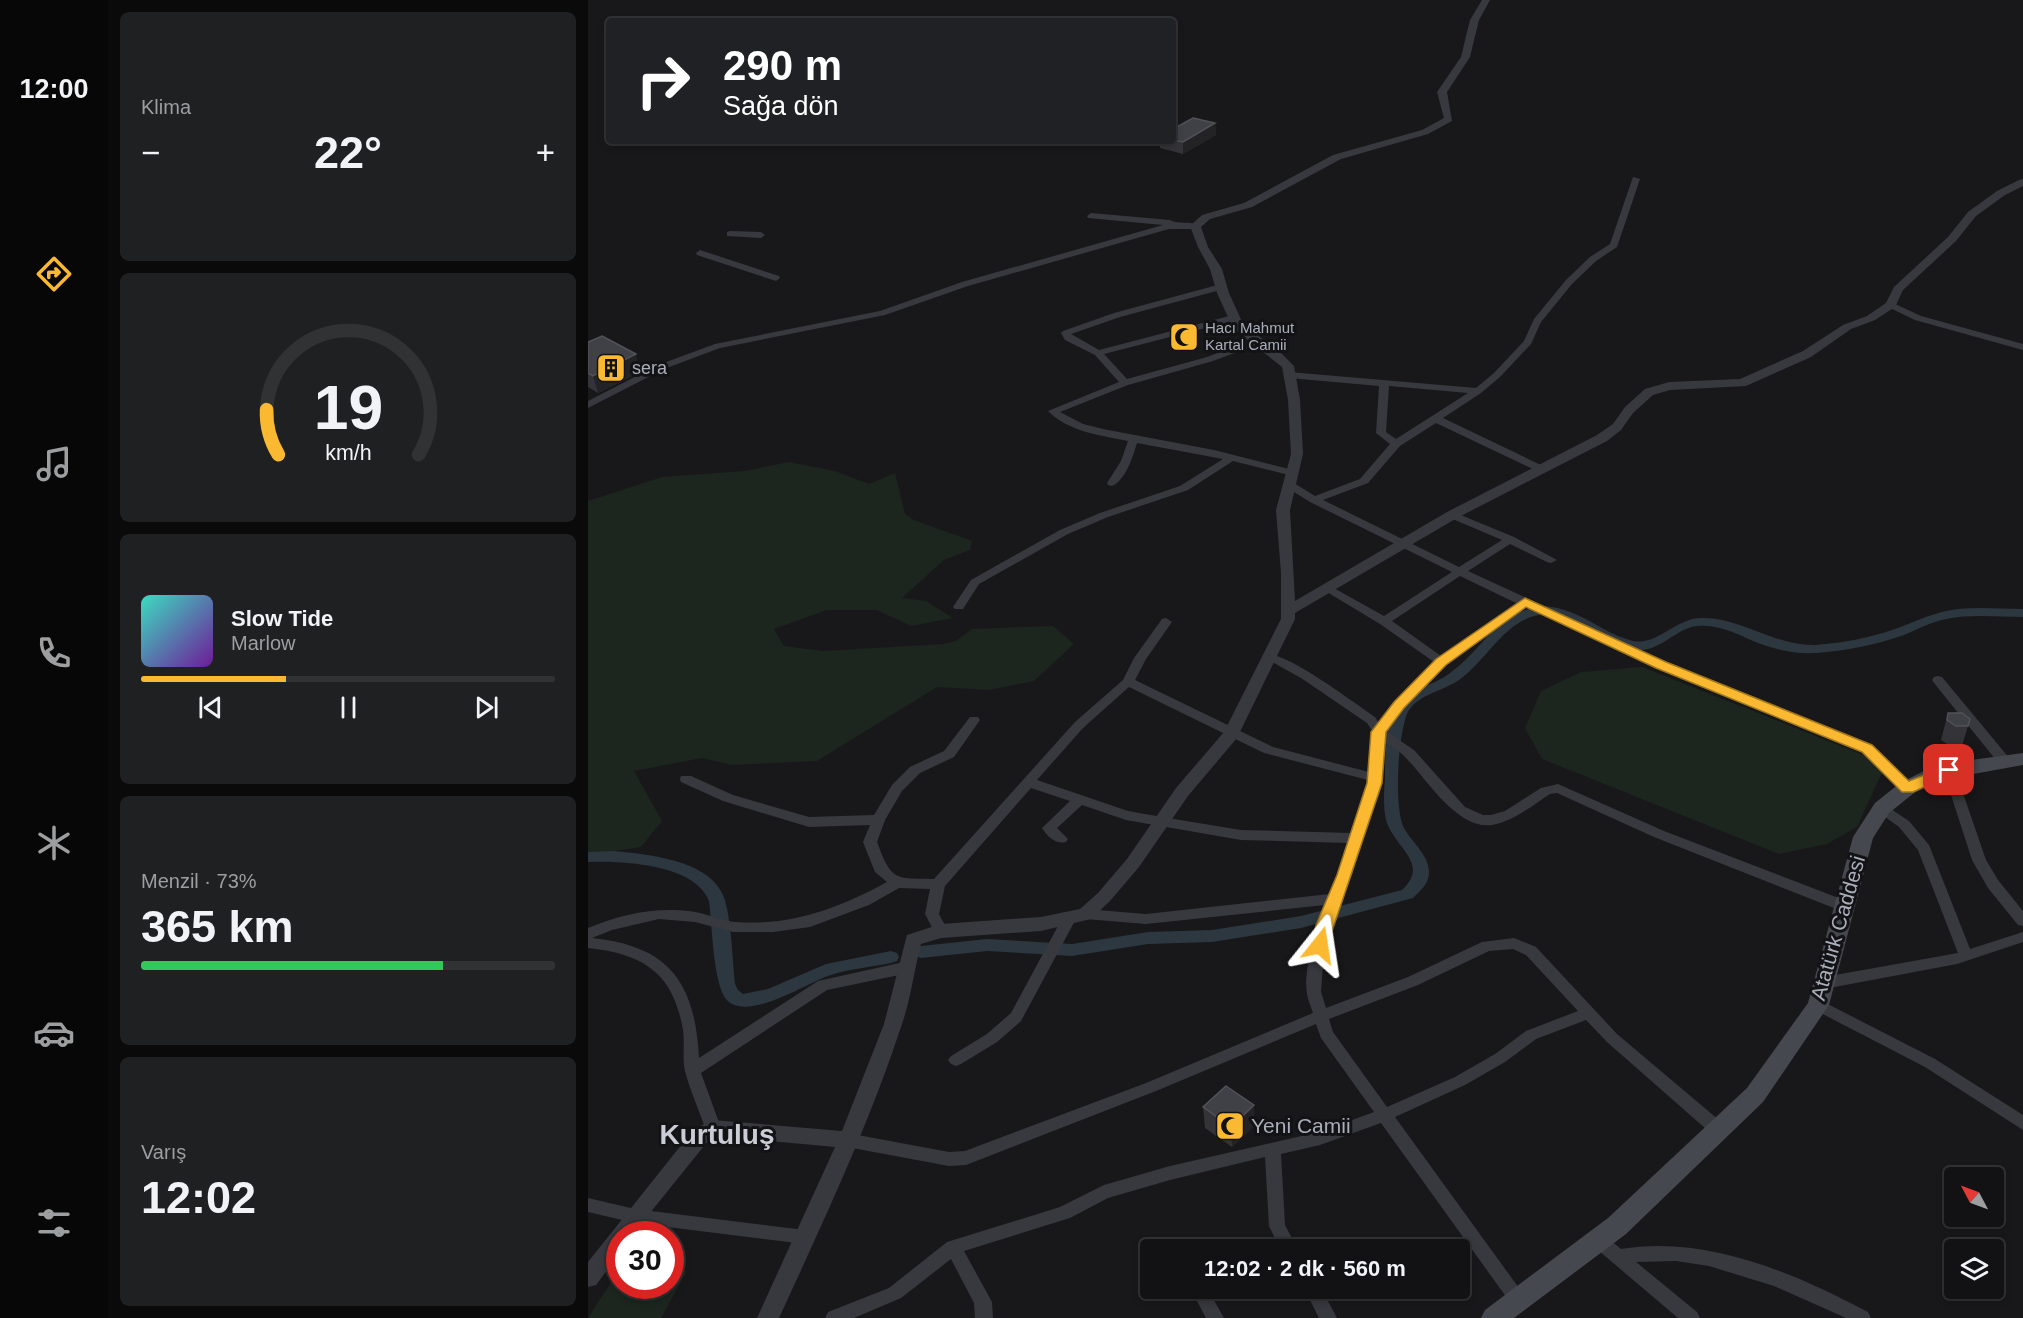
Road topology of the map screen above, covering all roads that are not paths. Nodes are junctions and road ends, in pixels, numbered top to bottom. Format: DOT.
graph roads {
  1 [pos="1486,0"];
  2 [pos="1636,179"];
  3 [pos="2023,182"];
  4 [pos="1091,216"];
  5 [pos="1195,226"];
  6 [pos="730,234"];
  7 [pos="761,235"];
  8 [pos="699,253"];
  9 [pos="776,278"];
  10 [pos="1221,287"];
  11 [pos="1891,306"];
  12 [pos="1233,318"];
  13 [pos="1258,341"];
  14 [pos="2023,347"];
  15 [pos="1098,353"];
  16 [pos="1290,375"];
  17 [pos="1125,382"];
  18 [pos="1384,382"];
  19 [pos="1478,391"];
  20 [pos="588,405"];
  21 [pos="1436,419"];
  22 [pos="1133,440"];
  23 [pos="1396,444"];
  24 [pos="1231,458"];
  25 [pos="1541,468"];
  26 [pos="1292,479"];
  27 [pos="1112,483"];
  28 [pos="1314,500"];
  29 [pos="1452,515"];
  30 [pos="1510,539"];
  31 [pos="1401,544"];
  32 [pos="1551,560"];
  33 [pos="1460,571"];
  34 [pos="1328,589"];
  35 [pos="1525,602"];
  36 [pos="959,607"];
  37 [pos="1288,611"];
  38 [pos="1384,621"];
  39 [pos="1166,622"];
  40 [pos="1271,658"];
  41 [pos="1441,662"];
  42 [pos="1938,680"];
  43 [pos="1128,682"];
  44 [pos="974,720"];
  45 [pos="1378,732"];
  46 [pos="1231,734"];
  47 [pos="2014,761"];
  48 [pos="1949,770"];
  49 [pos="1376,778"];
  50 [pos="686,779"];
  51 [pos="1028,782"];
  52 [pos="1907,788"];
  53 [pos="1079,800"];
  54 [pos="1882,808"];
  55 [pos="878,820"];
  56 [pos="1162,822"];
  57 [pos="1357,838"];
  58 [pos="1061,840"];
  59 [pos="897,883"];
  60 [pos="938,884"];
  61 [pos="1334,903"];
  62 [pos="1844,906"];
  63 [pos="1077,915"];
  64 [pos="2023,921"];
  65 [pos="941,931"];
  66 [pos="588,934"];
  67 [pos="2023,937"];
  68 [pos="588,943"];
  69 [pos="1966,956"];
  70 [pos="904,968"];
  71 [pos="1824,983"];
  72 [pos="1818,1005"];
  73 [pos="1589,1013"];
  74 [pos="1320,1016"];
  75 [pos="956,1060"];
  76 [pos="693,1070"];
  77 [pos="1384,1115"];
  78 [pos="2023,1123"];
  79 [pos="713,1128"];
  80 [pos="1720,1131"];
  81 [pos="847,1140"];
  82 [pos="1273,1151"];
  83 [pos="588,1205"];
  84 [pos="635,1216"];
  85 [pos="631,1221"];
  86 [pos="805,1237"];
  87 [pos="1284,1239"];
  88 [pos="1598,1240"];
  89 [pos="953,1247"];
  90 [pos="606,1254"];
  91 [pos="1619,1257"];
  92 [pos="588,1278"];
  93 [pos="1204,1299"];
  94 [pos="1318,1299"];
  95 [pos="1518,1300"];
  96 [pos="768,1318"];
  97 [pos="834,1318"];
  98 [pos="984,1318"];
  99 [pos="1215,1318"];
  100 [pos="1328,1318"];
  101 [pos="1495,1318"];
  102 [pos="1691,1318"];
  103 [pos="1862,1318"];
  1 -- 5 [label="street"];
  2 -- 19 [label="street"];
  3 -- 11 [label="street"];
  4 -- 5 [label="street"];
  5 -- 10 [label="street"];
  5 -- 20 [label="street"];
  6 -- 7 [label="street"];
  8 -- 9 [label="street"];
  10 -- 12 [label="street"];
  10 -- 15 [label="street"];
  11 -- 14 [label="street"];
  11 -- 25 [label="street"];
  12 -- 13 [label="street"];
  12 -- 15 [label="street"];
  13 -- 16 [label="street"];
  13 -- 17 [label="street"];
  15 -- 17 [label="street"];
  16 -- 18 [label="street"];
  16 -- 26 [label="street"];
  17 -- 22 [label="street"];
  18 -- 19 [label="street"];
  18 -- 23 [label="street"];
  19 -- 21 [label="street"];
  21 -- 23 [label="street"];
  21 -- 25 [label="street"];
  22 -- 24 [label="street"];
  22 -- 27 [label="street"];
  23 -- 28 [label="street"];
  24 -- 26 [label="street"];
  24 -- 36 [label="street"];
  25 -- 29 [label="street"];
  26 -- 28 [label="street"];
  26 -- 37 [label="street"];
  28 -- 31 [label="street"];
  29 -- 30 [label="street"];
  29 -- 31 [label="street"];
  30 -- 32 [label="street"];
  30 -- 33 [label="street"];
  31 -- 33 [label="street"];
  31 -- 34 [label="street"];
  33 -- 35 [label="street"];
  33 -- 38 [label="street"];
  34 -- 37 [label="street"];
  34 -- 38 [label="street"];
  35 -- 41 [label="street"];
  35 -- 52 [label="street"];
  37 -- 40 [label="street"];
  38 -- 41 [label="street"];
  39 -- 43 [label="street"];
  40 -- 45 [label="street"];
  40 -- 46 [label="street"];
  41 -- 45 [label="street"];
  42 -- 47 [label="street"];
  43 -- 46 [label="street"];
  43 -- 51 [label="street"];
  44 -- 55 [label="street"];
  45 -- 49 [label="street"];
  45 -- 62 [label="street"];
  46 -- 49 [label="street"];
  46 -- 56 [label="street"];
  47 -- 48 [label="main road, Atatürk Caddesi"];
  48 -- 52 [label="main road, Atatürk Caddesi"];
  48 -- 64 [label="street"];
  49 -- 57 [label="street"];
  50 -- 55 [label="street"];
  51 -- 53 [label="street"];
  51 -- 60 [label="street"];
  52 -- 54 [label="main road, Atatürk Caddesi"];
  53 -- 56 [label="street"];
  53 -- 58 [label="street"];
  54 -- 62 [label="main road, Atatürk Caddesi"];
  54 -- 69 [label="street"];
  55 -- 59 [label="street"];
  56 -- 57 [label="street"];
  56 -- 63 [label="street"];
  57 -- 61 [label="street"];
  59 -- 60 [label="street"];
  59 -- 66 [label="street"];
  60 -- 65 [label="street"];
  61 -- 63 [label="street"];
  61 -- 74 [label="street"];
  62 -- 71 [label="main road, Atatürk Caddesi"];
  63 -- 65 [label="street"];
  63 -- 75 [label="street"];
  65 -- 70 [label="street"];
  67 -- 69 [label="street"];
  68 -- 76 [label="street"];
  69 -- 71 [label="street"];
  70 -- 76 [label="street"];
  70 -- 81 [label="street"];
  71 -- 72 [label="main road, Atatürk Caddesi"];
  72 -- 78 [label="street"];
  72 -- 80 [label="main road, Atatürk Caddesi"];
  73 -- 74 [label="street"];
  73 -- 77 [label="street"];
  73 -- 80 [label="street"];
  74 -- 77 [label="street"];
  74 -- 81 [label="street"];
  76 -- 79 [label="street"];
  77 -- 82 [label="street"];
  77 -- 95 [label="street"];
  79 -- 81 [label="street"];
  79 -- 84 [label="street"];
  80 -- 88 [label="main road, Atatürk Caddesi"];
  81 -- 86 [label="street"];
  82 -- 87 [label="street"];
  82 -- 89 [label="street"];
  83 -- 84 [label="street"];
  84 -- 85 [label="street"];
  84 -- 86 [label="street"];
  86 -- 96 [label="street"];
  88 -- 91 [label="street"];
  88 -- 95 [label="main road, Atatürk Caddesi"];
  89 -- 97 [label="street"];
  89 -- 98 [label="street"];
  90 -- 92 [label="street"];
  91 -- 102 [label="street"];
  91 -- 103 [label="street"];
  93 -- 99 [label="street"];
  94 -- 100 [label="street"];
  95 -- 101 [label="main road, Atatürk Caddesi"];
}
